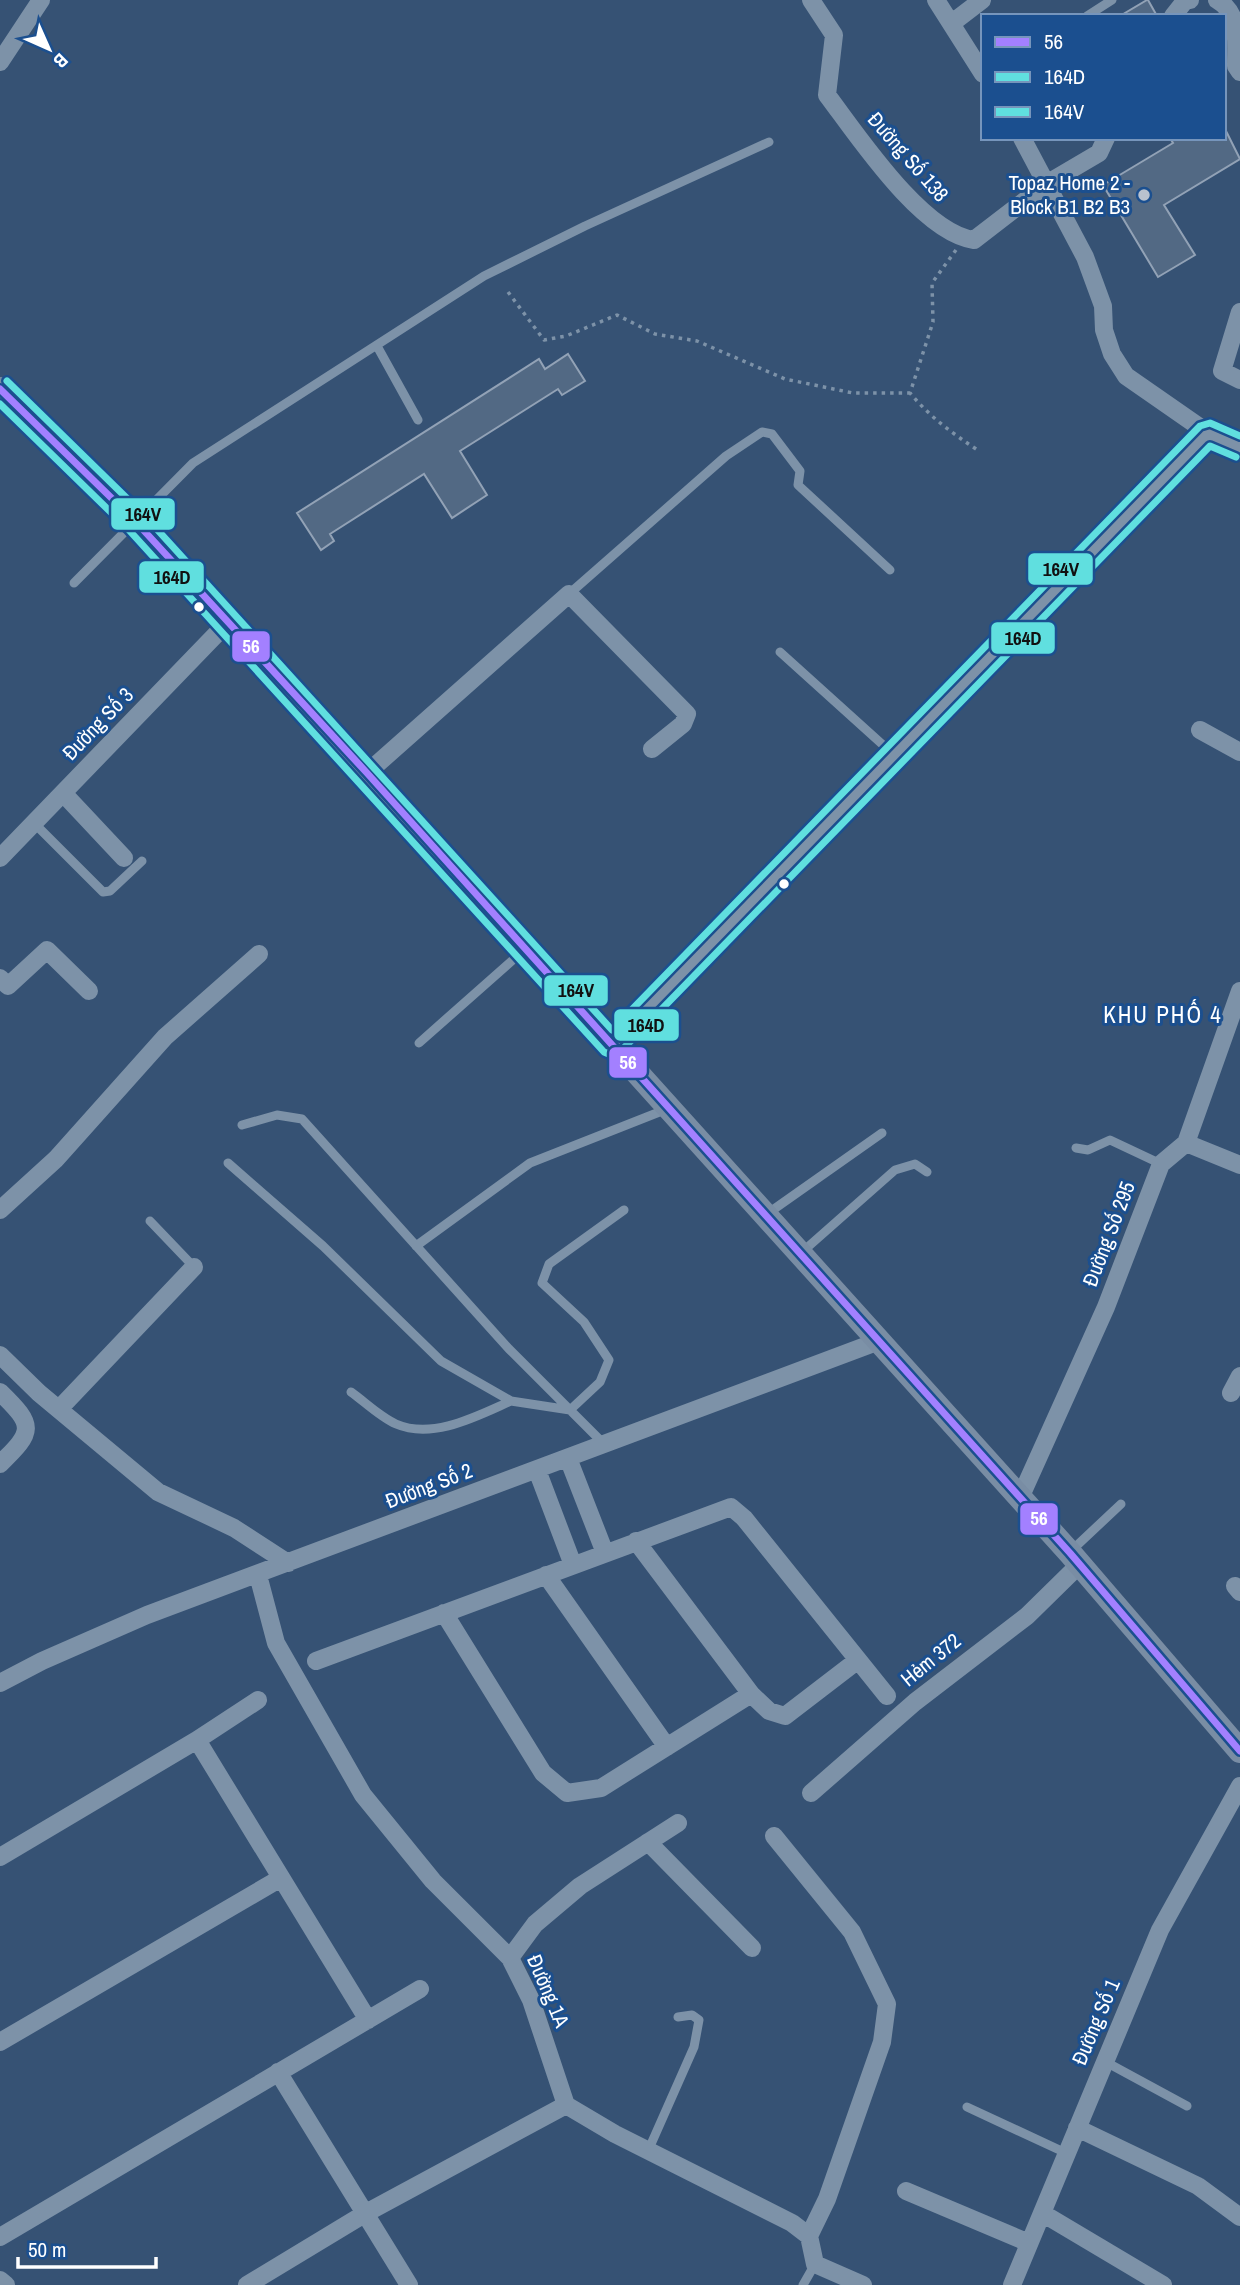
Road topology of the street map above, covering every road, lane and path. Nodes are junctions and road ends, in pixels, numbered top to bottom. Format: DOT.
graph roads {
  1 [pos="41,0"];
  2 [pos="811,0"];
  3 [pos="936,0"];
  4 [pos="982,0"];
  5 [pos="1112,0"];
  6 [pos="1190,0"];
  7 [pos="1217,0"];
  8 [pos="1090,14"];
  9 [pos="1175,14"];
  10 [pos="952,23"];
  11 [pos="0,62"];
  12 [pos="981,71"];
  13 [pos="1240,72"];
  14 [pos="1023,140"];
  15 [pos="1105,140"];
  16 [pos="769,142"];
  17 [pos="1048,183"];
  18 [pos="959,238"];
  19 [pos="508,292"];
  20 [pos="1240,312"];
  21 [pos="377,346"];
  22 [pos="1240,380"];
  23 [pos="0,388"];
  24 [pos="910,393"];
  25 [pos="418,420"];
  26 [pos="1208,433"];
  27 [pos="1240,447"];
  28 [pos="979,451"];
  29 [pos="136,523"];
  30 [pos="890,570"];
  31 [pos="74,583"];
  32 [pos="569,594"];
  33 [pos="228,622"];
  34 [pos="780,652"];
  35 [pos="1200,730"];
  36 [pos="652,749"];
  37 [pos="1240,752"];
  38 [pos="894,755"];
  39 [pos="367,773"];
  40 [pos="63,793"];
  41 [pos="34,823"];
  42 [pos="0,858"];
  43 [pos="124,858"];
  44 [pos="142,861"];
  45 [pos="525,948"];
  46 [pos="259,954"];
  47 [pos="0,978"];
  48 [pos="89,991"];
  49 [pos="1240,991"];
  50 [pos="419,1043"];
  51 [pos="612,1045"];
  52 [pos="669,1108"];
  53 [pos="242,1125"];
  54 [pos="882,1133"];
  55 [pos="1186,1143"];
  56 [pos="1076,1148"];
  57 [pos="228,1163"];
  58 [pos="1161,1164"];
  59 [pos="1240,1166"];
  60 [pos="927,1172"];
  61 [pos="0,1210"];
  62 [pos="624,1210"];
  63 [pos="765,1215"];
  64 [pos="150,1221"];
  65 [pos="416,1246"];
  66 [pos="800,1254"];
  67 [pos="194,1267"];
  68 [pos="879,1341"];
  69 [pos="0,1355"];
  70 [pos="1240,1376"];
  71 [pos="0,1392"];
  72 [pos="351,1392"];
  73 [pos="1231,1393"];
  74 [pos="511,1401"];
  75 [pos="59,1409"];
  76 [pos="570,1410"];
  77 [pos="605,1444"];
  78 [pos="568,1458"];
  79 [pos="0,1464"];
  80 [pos="537,1470"];
  81 [pos="1020,1498"];
  82 [pos="1121,1504"];
  83 [pos="636,1541"];
  84 [pos="605,1553"];
  85 [pos="1075,1558"];
  86 [pos="288,1563"];
  87 [pos="573,1565"];
  88 [pos="258,1575"];
  89 [pos="545,1575"];
  90 [pos="444,1613"];
  91 [pos="858,1660"];
  92 [pos="316,1661"];
  93 [pos="0,1684"];
  94 [pos="751,1694"];
  95 [pos="887,1696"];
  96 [pos="258,1700"];
  97 [pos="197,1740"];
  98 [pos="667,1747"];
  99 [pos="1240,1751"];
  100 [pos="1240,1786"];
  101 [pos="811,1793"];
  102 [pos="678,1823"];
  103 [pos="774,1836"];
  104 [pos="648,1842"];
  105 [pos="0,1857"];
  106 [pos="281,1878"];
  107 [pos="752,1948"];
  108 [pos="510,1958"];
  109 [pos="420,1989"];
  110 [pos="678,2017"];
  111 [pos="368,2020"];
  112 [pos="0,2042"];
  113 [pos="1104,2061"];
  114 [pos="278,2072"];
  115 [pos="566,2105"];
  116 [pos="1187,2106"];
  117 [pos="967,2107"];
  118 [pos="1077,2127"];
  119 [pos="648,2151"];
  120 [pos="1066,2153"];
  121 [pos="906,2191"];
  122 [pos="366,2213"];
  123 [pos="1042,2213"];
  124 [pos="1240,2217"];
  125 [pos="809,2236"];
  126 [pos="0,2237"];
  127 [pos="1029,2243"];
  128 [pos="815,2264"];
  129 [pos="0,2280"];
  130 [pos="6,2285"];
  131 [pos="247,2285"];
  132 [pos="409,2285"];
  133 [pos="803,2285"];
  134 [pos="863,2285"];
  135 [pos="1012,2285"];
  136 [pos="1163,2285"];
  1 -- 11 [label="street"];
  2 -- 18 [label="street, Đường Số 138"];
  3 -- 10 [label="street"];
  4 -- 10 [label="street"];
  5 -- 8 [label="lane"];
  6 -- 9 [label="street"];
  7 -- 13 [label="street"];
  10 -- 12 [label="street"];
  14 -- 17 [label="street"];
  15 -- 17 [label="street"];
  16 -- 21 [label="lane"];
  17 -- 18 [label="street"];
  17 -- 26 [label="street"];
  18 -- 24 [label="path"];
  19 -- 24 [label="path"];
  20 -- 22 [label="street"];
  21 -- 25 [label="lane"];
  21 -- 29 [label="lane"];
  23 -- 29 [label="main road"];
  24 -- 28 [label="path"];
  26 -- 27 [label="street"];
  26 -- 38 [label="street"];
  29 -- 31 [label="lane"];
  29 -- 33 [label="main road"];
  30 -- 32 [label="lane"];
  32 -- 36 [label="street"];
  32 -- 39 [label="street"];
  33 -- 39 [label="main road"];
  33 -- 40 [label="street, Đường Số 3"];
  34 -- 38 [label="lane"];
  35 -- 37 [label="street"];
  38 -- 51 [label="street"];
  39 -- 45 [label="main road"];
  40 -- 41 [label="street, Đường Số 3"];
  40 -- 43 [label="street"];
  41 -- 42 [label="street, Đường Số 3"];
  41 -- 44 [label="lane"];
  45 -- 50 [label="lane"];
  45 -- 51 [label="main road"];
  46 -- 61 [label="street"];
  47 -- 48 [label="street"];
  49 -- 55 [label="street"];
  51 -- 52 [label="main road"];
  52 -- 63 [label="main road"];
  52 -- 65 [label="lane"];
  53 -- 65 [label="lane"];
  54 -- 63 [label="lane"];
  55 -- 58 [label="street, Đường Số 295"];
  55 -- 59 [label="street"];
  56 -- 58 [label="lane"];
  57 -- 74 [label="lane"];
  58 -- 81 [label="street, Đường Số 295"];
  60 -- 66 [label="lane"];
  62 -- 76 [label="lane"];
  63 -- 66 [label="main road"];
  64 -- 67 [label="lane"];
  65 -- 76 [label="lane"];
  66 -- 68 [label="main road"];
  67 -- 75 [label="street"];
  68 -- 77 [label="street, Đường Số 2"];
  68 -- 81 [label="main road"];
  69 -- 75 [label="street"];
  70 -- 73 [label="street"];
  71 -- 79 [label="street"];
  72 -- 74 [label="lane"];
  74 -- 76 [label="lane"];
  75 -- 86 [label="street"];
  76 -- 77 [label="lane"];
  77 -- 78 [label="street, Đường Số 2"];
  78 -- 80 [label="street, Đường Số 2"];
  78 -- 84 [label="street"];
  80 -- 86 [label="street, Đường Số 2"];
  80 -- 87 [label="street"];
  81 -- 85 [label="main road"];
  82 -- 85 [label="lane"];
  83 -- 84 [label="street"];
  83 -- 91 [label="street"];
  83 -- 94 [label="street"];
  84 -- 87 [label="street"];
  85 -- 99 [label="main road"];
  85 -- 101 [label="street, Hẻm 372"];
  86 -- 88 [label="street, Đường Số 2"];
  87 -- 89 [label="street"];
  88 -- 93 [label="street, Đường Số 2"];
  88 -- 108 [label="street, Đường 1A"];
  89 -- 90 [label="street"];
  89 -- 98 [label="street"];
  90 -- 92 [label="street"];
  90 -- 98 [label="street"];
  91 -- 94 [label="street"];
  91 -- 95 [label="street"];
  94 -- 98 [label="street"];
  96 -- 97 [label="street"];
  97 -- 105 [label="street"];
  97 -- 106 [label="street"];
  100 -- 113 [label="street, Đường Số 1"];
  102 -- 104 [label="street"];
  103 -- 125 [label="street"];
  104 -- 107 [label="street"];
  104 -- 108 [label="street"];
  106 -- 111 [label="street"];
  106 -- 112 [label="street"];
  108 -- 115 [label="street, Đường 1A"];
  109 -- 111 [label="street"];
  110 -- 119 [label="lane"];
  111 -- 114 [label="street"];
  113 -- 116 [label="lane"];
  113 -- 118 [label="street, Đường Số 1"];
  114 -- 122 [label="street"];
  114 -- 126 [label="street"];
  115 -- 119 [label="street"];
  115 -- 122 [label="street"];
  117 -- 120 [label="lane"];
  118 -- 120 [label="street, Đường Số 1"];
  118 -- 124 [label="street"];
  119 -- 125 [label="street"];
  120 -- 123 [label="street, Đường Số 1"];
  121 -- 127 [label="street"];
  122 -- 131 [label="street"];
  122 -- 132 [label="street"];
  123 -- 127 [label="street, Đường Số 1"];
  123 -- 136 [label="street"];
  125 -- 128 [label="street"];
  127 -- 135 [label="street, Đường Số 1"];
  128 -- 133 [label="lane"];
  128 -- 134 [label="street"];
  129 -- 130 [label="street"];
}
